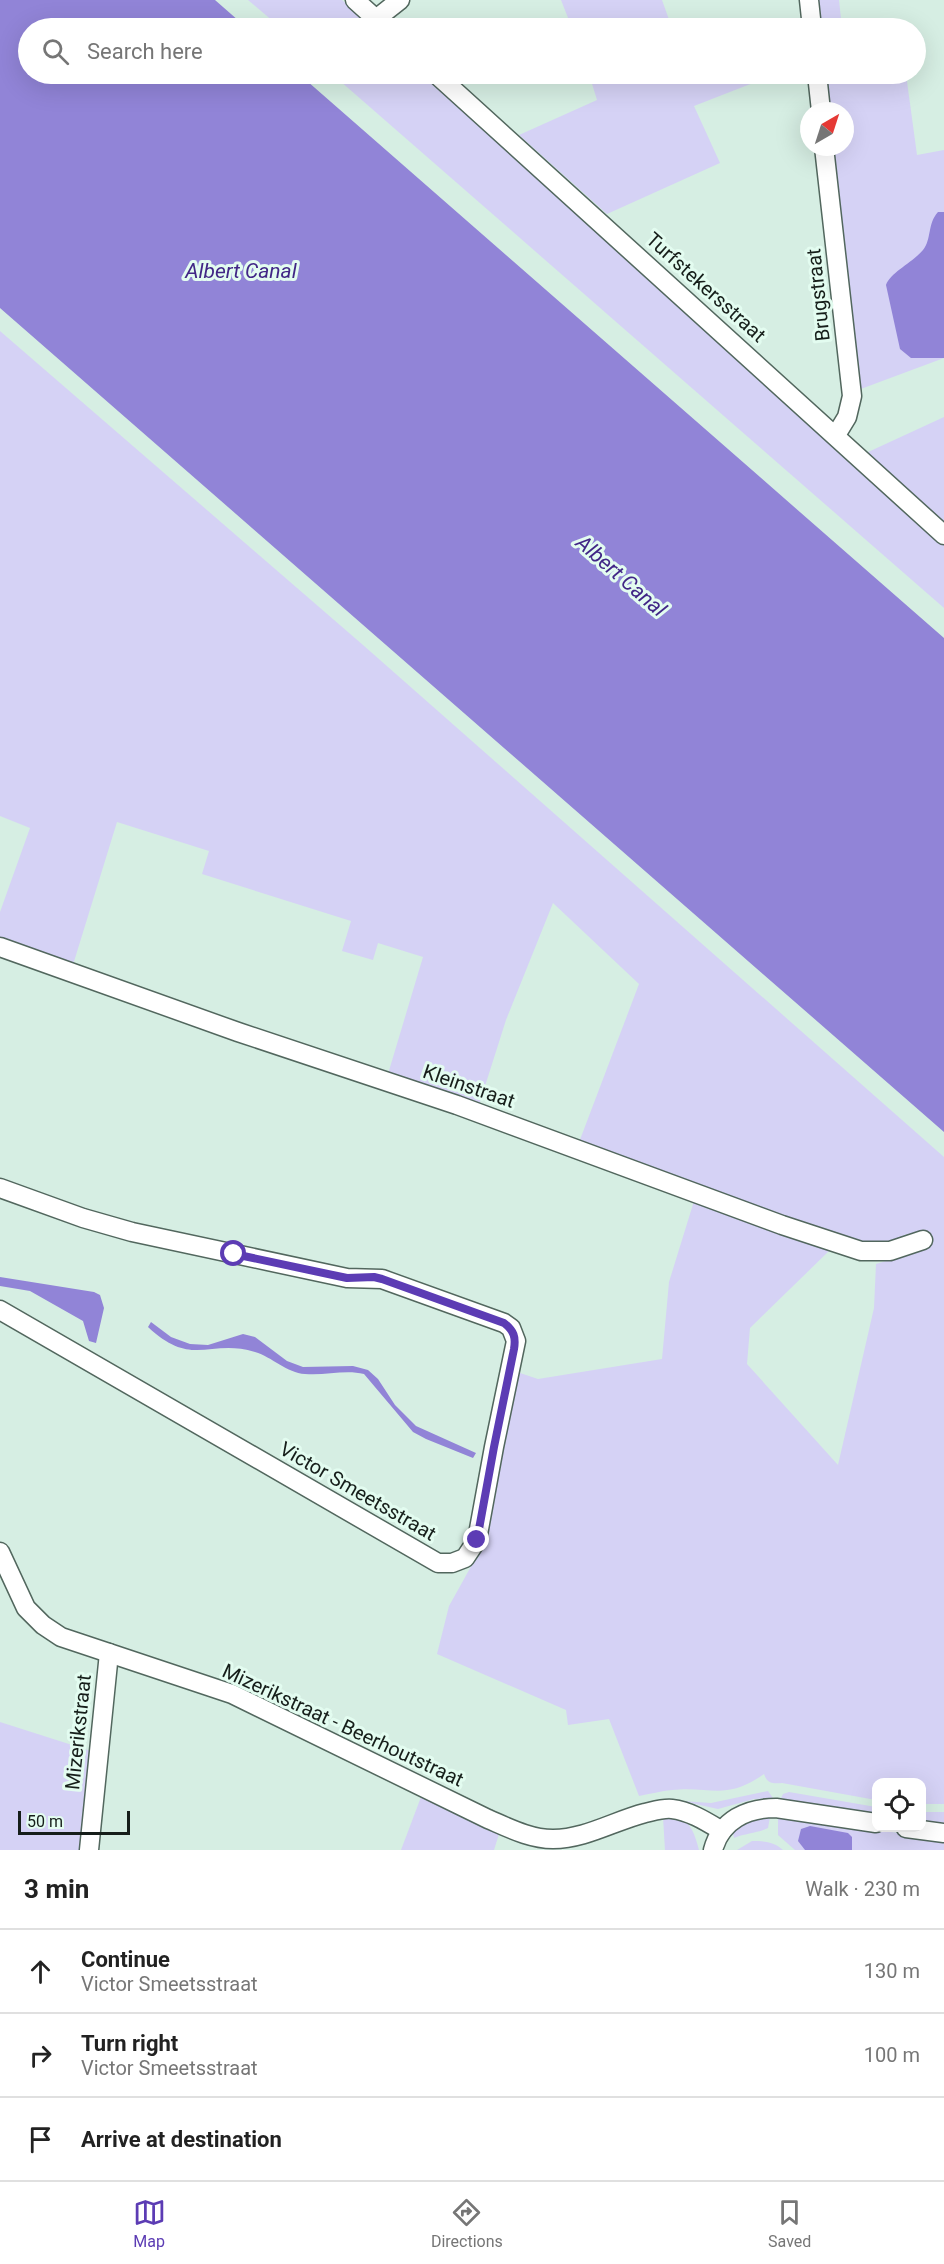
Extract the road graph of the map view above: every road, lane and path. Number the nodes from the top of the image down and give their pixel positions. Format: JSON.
{"nodes":[{"id":1,"x":354,"y":0,"type":"edge"},
{"id":2,"x":400,"y":0,"type":"edge"},
{"id":3,"x":809,"y":0,"type":"edge"},
{"id":4,"x":374,"y":18,"type":"edge"},
{"id":5,"x":386,"y":18,"type":"edge"},
{"id":6,"x":811,"y":18,"type":"edge"},
{"id":7,"x":447,"y":84,"type":"edge"},
{"id":8,"x":818,"y":84,"type":"edge"},
{"id":9,"x":819,"y":102,"type":"edge"},
{"id":10,"x":825,"y":156,"type":"edge"},
{"id":11,"x":836,"y":435,"type":"junction"},
{"id":12,"x":944,"y":535,"type":"edge"},
{"id":13,"x":0,"y":947,"type":"edge"},
{"id":14,"x":0,"y":1188,"type":"edge"},
{"id":15,"x":923,"y":1240,"type":"dead end"},
{"id":16,"x":0,"y":1310,"type":"edge"},
{"id":17,"x":0,"y":1552,"type":"edge"},
{"id":18,"x":109,"y":1653,"type":"junction"},
{"id":19,"x":872,"y":1822,"type":"edge"},
{"id":20,"x":926,"y":1830,"type":"edge"},
{"id":21,"x":722,"y":1831,"type":"junction"},
{"id":22,"x":944,"y":1833,"type":"edge"},
{"id":23,"x":570,"y":1844,"type":"edge"},
{"id":24,"x":89,"y":1850,"type":"edge"},
{"id":25,"x":714,"y":1850,"type":"edge"}],
"edges":[{"from":1,"to":4,"type":"street"},
{"from":2,"to":5,"type":"street"},
{"from":3,"to":6,"type":"street"},
{"from":7,"to":11,"type":"street","name":"Turfstekersstraat"},
{"from":8,"to":9,"type":"street"},
{"from":10,"to":11,"type":"street","name":"Brugstraat"},
{"from":11,"to":12,"type":"street","name":"Turfstekersstraat"},
{"from":13,"to":15,"type":"street","name":"Kleinstraat"},
{"from":14,"to":16,"type":"street","name":"Victor Smeetsstraat"},
{"from":17,"to":18,"type":"street","name":"Mizerikstraat - Beerhoutstraat"},
{"from":18,"to":23,"type":"street","name":"Mizerikstraat - Beerhoutstraat"},
{"from":18,"to":24,"type":"street","name":"Mizerikstraat"},
{"from":19,"to":21,"type":"street"},
{"from":20,"to":22,"type":"street"},
{"from":21,"to":23,"type":"street"},
{"from":21,"to":25,"type":"street"}]}
